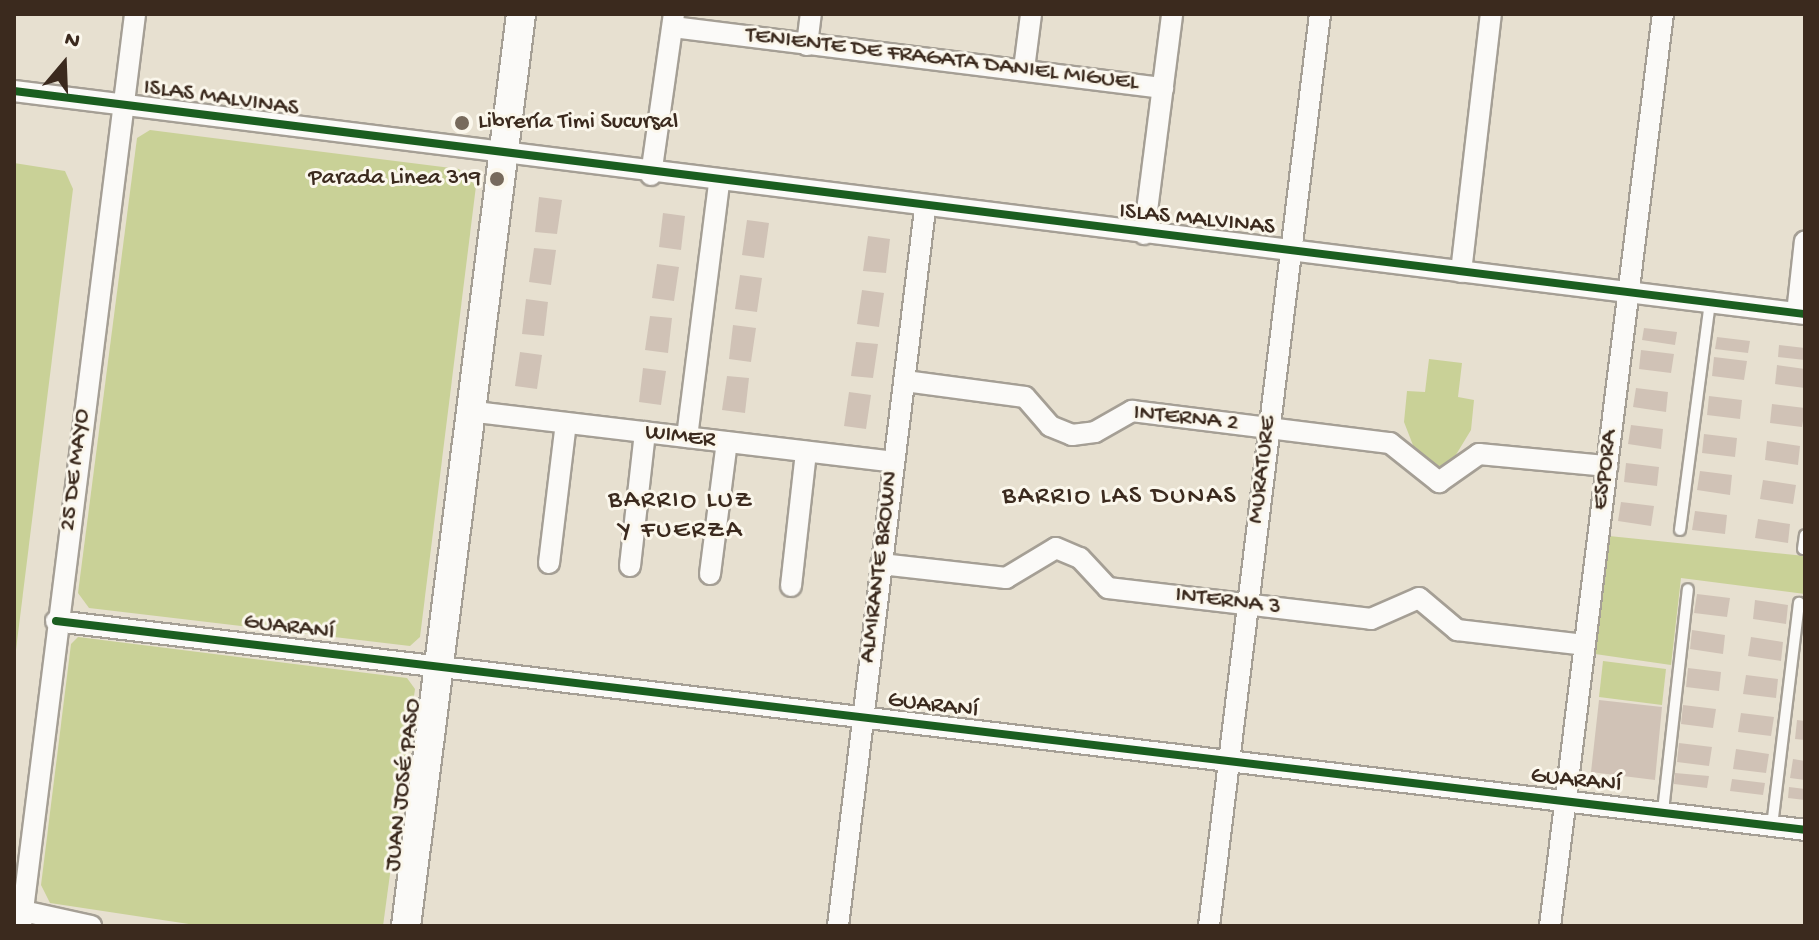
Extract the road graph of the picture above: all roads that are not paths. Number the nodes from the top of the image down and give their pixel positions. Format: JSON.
{"nodes":[{"id":1,"x":135,"y":14,"type":"edge"},
{"id":2,"x":521,"y":14,"type":"edge"},
{"id":3,"x":811,"y":14,"type":"edge"},
{"id":4,"x":1031,"y":14,"type":"edge"},
{"id":5,"x":1172,"y":14,"type":"edge"},
{"id":6,"x":1320,"y":14,"type":"edge"},
{"id":7,"x":1491,"y":14,"type":"edge"},
{"id":8,"x":1663,"y":14,"type":"edge"},
{"id":9,"x":674,"y":20,"type":"edge"},
{"id":10,"x":807,"y":45,"type":"junction"},
{"id":11,"x":1024,"y":69,"type":"junction"},
{"id":12,"x":1163,"y":88,"type":"junction"},
{"id":13,"x":14,"y":91,"type":"edge"},
{"id":14,"x":123,"y":106,"type":"junction"},
{"id":15,"x":502,"y":156,"type":"junction"},
{"id":16,"x":651,"y":175,"type":"junction"},
{"id":17,"x":719,"y":183,"type":"junction"},
{"id":18,"x":925,"y":209,"type":"junction"},
{"id":19,"x":1144,"y":234,"type":"junction"},
{"id":20,"x":1805,"y":241,"type":"edge"},
{"id":21,"x":1290,"y":251,"type":"junction"},
{"id":22,"x":1461,"y":272,"type":"junction"},
{"id":23,"x":1625,"y":293,"type":"junction"},
{"id":24,"x":1710,"y":302,"type":"junction"},
{"id":25,"x":1801,"y":313,"type":"edge"},
{"id":26,"x":905,"y":381,"type":"junction"},
{"id":27,"x":468,"y":411,"type":"junction"},
{"id":28,"x":566,"y":423,"type":"junction"},
{"id":29,"x":1268,"y":427,"type":"junction"},
{"id":30,"x":645,"y":432,"type":"junction"},
{"id":31,"x":687,"y":437,"type":"junction"},
{"id":32,"x":727,"y":442,"type":"junction"},
{"id":33,"x":806,"y":452,"type":"junction"},
{"id":34,"x":893,"y":462,"type":"junction"},
{"id":35,"x":1607,"y":466,"type":"junction"},
{"id":36,"x":1680,"y":530,"type":"dead end"},
{"id":37,"x":1805,"y":535,"type":"edge"},
{"id":38,"x":1803,"y":549,"type":"edge"},
{"id":39,"x":549,"y":563,"type":"dead end"},
{"id":40,"x":881,"y":564,"type":"junction"},
{"id":41,"x":630,"y":566,"type":"dead end"},
{"id":42,"x":710,"y":574,"type":"dead end"},
{"id":43,"x":791,"y":586,"type":"dead end"},
{"id":44,"x":1688,"y":589,"type":"dead end"},
{"id":45,"x":1799,"y":603,"type":"dead end"},
{"id":46,"x":1247,"y":605,"type":"junction"},
{"id":47,"x":56,"y":621,"type":"junction"},
{"id":48,"x":1584,"y":645,"type":"junction"},
{"id":49,"x":440,"y":666,"type":"junction"},
{"id":50,"x":861,"y":718,"type":"junction"},
{"id":51,"x":1224,"y":762,"type":"junction"},
{"id":52,"x":1564,"y":800,"type":"junction"},
{"id":53,"x":1663,"y":811,"type":"junction"},
{"id":54,"x":1772,"y":826,"type":"junction"},
{"id":55,"x":1805,"y":830,"type":"edge"},
{"id":56,"x":19,"y":917,"type":"edge"},
{"id":57,"x":91,"y":926,"type":"edge"},
{"id":58,"x":406,"y":926,"type":"edge"},
{"id":59,"x":838,"y":926,"type":"edge"},
{"id":60,"x":1209,"y":926,"type":"edge"},
{"id":61,"x":1550,"y":926,"type":"edge"}],
"edges":[{"from":1,"to":14,"type":"street","name":"25 DE MAYO"},
{"from":2,"to":15,"type":"main road","name":"JUAN JOSÉ PASO"},
{"from":3,"to":10,"type":"street"},
{"from":4,"to":11,"type":"street"},
{"from":5,"to":12,"type":"street"},
{"from":6,"to":21,"type":"street","name":"MURATURE"},
{"from":7,"to":22,"type":"street"},
{"from":8,"to":23,"type":"street","name":"ESPORA"},
{"from":9,"to":10,"type":"street","name":"TENIENTE DE FRAGATA DANIEL MIGUEL"},
{"from":9,"to":16,"type":"street"},
{"from":10,"to":11,"type":"street","name":"TENIENTE DE FRAGATA DANIEL MIGUEL"},
{"from":11,"to":12,"type":"street","name":"TENIENTE DE FRAGATA DANIEL MIGUEL"},
{"from":12,"to":19,"type":"street"},
{"from":13,"to":14,"type":"street","name":"ISLAS MALVINAS"},
{"from":14,"to":15,"type":"street","name":"ISLAS MALVINAS"},
{"from":14,"to":47,"type":"street","name":"25 DE MAYO"},
{"from":15,"to":16,"type":"street","name":"ISLAS MALVINAS"},
{"from":15,"to":27,"type":"main road","name":"JUAN JOSÉ PASO"},
{"from":16,"to":17,"type":"street","name":"ISLAS MALVINAS"},
{"from":17,"to":18,"type":"street","name":"ISLAS MALVINAS"},
{"from":17,"to":31,"type":"street"},
{"from":18,"to":19,"type":"street","name":"ISLAS MALVINAS"},
{"from":18,"to":26,"type":"street","name":"ALMIRANTE BROWN"},
{"from":19,"to":21,"type":"street","name":"ISLAS MALVINAS"},
{"from":20,"to":25,"type":"street"},
{"from":21,"to":22,"type":"street","name":"ISLAS MALVINAS"},
{"from":21,"to":29,"type":"street","name":"MURATURE"},
{"from":22,"to":23,"type":"street","name":"ISLAS MALVINAS"},
{"from":23,"to":24,"type":"street","name":"ISLAS MALVINAS"},
{"from":23,"to":35,"type":"street","name":"ESPORA"},
{"from":24,"to":25,"type":"street","name":"ISLAS MALVINAS"},
{"from":24,"to":36,"type":"lane"},
{"from":26,"to":29,"type":"street","name":"INTERNA 2"},
{"from":26,"to":34,"type":"street","name":"ALMIRANTE BROWN"},
{"from":27,"to":28,"type":"street","name":"WIMER"},
{"from":27,"to":49,"type":"main road","name":"JUAN JOSÉ PASO"},
{"from":28,"to":30,"type":"street","name":"WIMER"},
{"from":28,"to":39,"type":"street"},
{"from":29,"to":35,"type":"street","name":"INTERNA 2"},
{"from":29,"to":46,"type":"street","name":"MURATURE"},
{"from":30,"to":31,"type":"street","name":"WIMER"},
{"from":30,"to":41,"type":"street"},
{"from":31,"to":32,"type":"street","name":"WIMER"},
{"from":32,"to":33,"type":"street","name":"WIMER"},
{"from":32,"to":42,"type":"street"},
{"from":33,"to":34,"type":"street","name":"WIMER"},
{"from":33,"to":43,"type":"street"},
{"from":34,"to":40,"type":"street","name":"ALMIRANTE BROWN"},
{"from":35,"to":48,"type":"street","name":"ESPORA"},
{"from":37,"to":38,"type":"lane"},
{"from":40,"to":46,"type":"street","name":"INTERNA 3"},
{"from":40,"to":50,"type":"street","name":"ALMIRANTE BROWN"},
{"from":44,"to":53,"type":"lane"},
{"from":45,"to":54,"type":"lane"},
{"from":46,"to":48,"type":"street","name":"INTERNA 3"},
{"from":46,"to":51,"type":"street","name":"MURATURE"},
{"from":47,"to":49,"type":"street","name":"GUARANÍ"},
{"from":47,"to":56,"type":"street","name":"25 DE MAYO"},
{"from":48,"to":52,"type":"street","name":"ESPORA"},
{"from":49,"to":50,"type":"street","name":"GUARANÍ"},
{"from":49,"to":58,"type":"main road","name":"JUAN JOSÉ PASO"},
{"from":50,"to":51,"type":"street","name":"GUARANÍ"},
{"from":50,"to":59,"type":"street","name":"ALMIRANTE BROWN"},
{"from":51,"to":52,"type":"street","name":"GUARANÍ"},
{"from":51,"to":60,"type":"street","name":"MURATURE"},
{"from":52,"to":53,"type":"street","name":"GUARANÍ"},
{"from":52,"to":61,"type":"street","name":"ESPORA"},
{"from":53,"to":54,"type":"street","name":"GUARANÍ"},
{"from":54,"to":55,"type":"street","name":"GUARANÍ"},
{"from":56,"to":57,"type":"street"}]}
